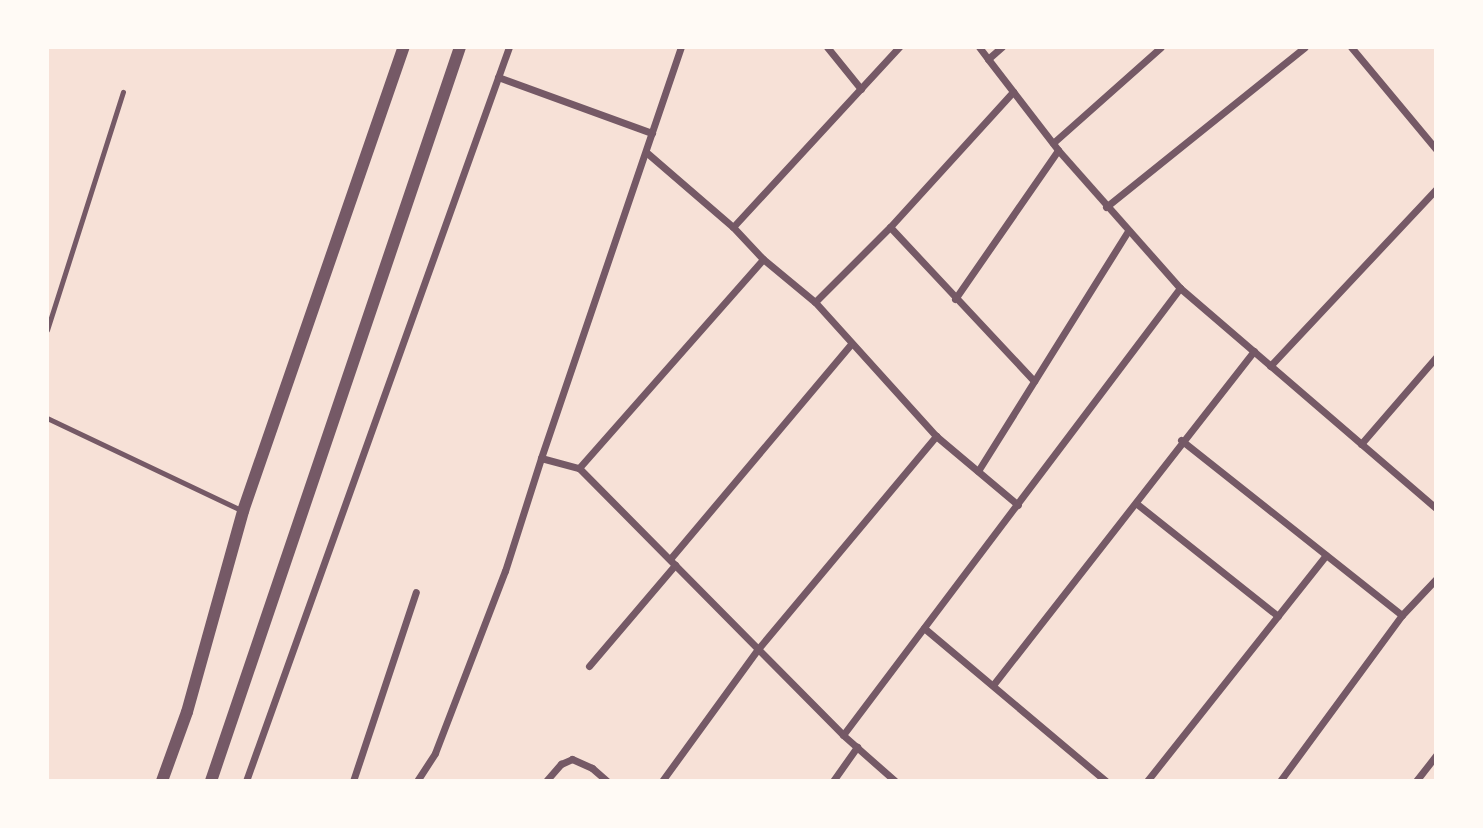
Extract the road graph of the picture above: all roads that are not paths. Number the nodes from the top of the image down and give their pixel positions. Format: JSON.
{"nodes":[{"id":1,"x":404,"y":47,"type":"edge"},
{"id":2,"x":460,"y":47,"type":"edge"},
{"id":3,"x":509,"y":47,"type":"edge"},
{"id":4,"x":681,"y":47,"type":"edge"},
{"id":5,"x":827,"y":47,"type":"edge"},
{"id":6,"x":899,"y":47,"type":"edge"},
{"id":7,"x":979,"y":47,"type":"edge"},
{"id":8,"x":1002,"y":47,"type":"edge"},
{"id":9,"x":1161,"y":47,"type":"edge"},
{"id":10,"x":1305,"y":47,"type":"edge"},
{"id":11,"x":1351,"y":47,"type":"edge"},
{"id":12,"x":988,"y":59,"type":"junction"},
{"id":13,"x":498,"y":77,"type":"junction"},
{"id":14,"x":861,"y":89,"type":"junction"},
{"id":15,"x":123,"y":92,"type":"dead end"},
{"id":16,"x":1013,"y":92,"type":"junction"},
{"id":17,"x":652,"y":134,"type":"junction"},
{"id":18,"x":1053,"y":143,"type":"junction"},
{"id":19,"x":1436,"y":149,"type":"edge"},
{"id":20,"x":1058,"y":150,"type":"junction"},
{"id":21,"x":646,"y":152,"type":"junction"},
{"id":22,"x":1436,"y":188,"type":"edge"},
{"id":23,"x":1106,"y":207,"type":"junction"},
{"id":24,"x":733,"y":227,"type":"junction"},
{"id":25,"x":890,"y":227,"type":"junction"},
{"id":26,"x":1128,"y":231,"type":"junction"},
{"id":27,"x":763,"y":259,"type":"junction"},
{"id":28,"x":1180,"y":288,"type":"junction"},
{"id":29,"x":955,"y":299,"type":"junction"},
{"id":30,"x":815,"y":302,"type":"junction"},
{"id":31,"x":47,"y":330,"type":"edge"},
{"id":32,"x":851,"y":344,"type":"junction"},
{"id":33,"x":1254,"y":351,"type":"junction"},
{"id":34,"x":1436,"y":357,"type":"edge"},
{"id":35,"x":1270,"y":366,"type":"junction"},
{"id":36,"x":1034,"y":382,"type":"junction"},
{"id":37,"x":47,"y":418,"type":"edge"},
{"id":38,"x":936,"y":436,"type":"junction"},
{"id":39,"x":1181,"y":440,"type":"junction"},
{"id":40,"x":1361,"y":444,"type":"junction"},
{"id":41,"x":541,"y":458,"type":"junction"},
{"id":42,"x":579,"y":468,"type":"junction"},
{"id":43,"x":978,"y":471,"type":"junction"},
{"id":44,"x":1137,"y":504,"type":"junction"},
{"id":45,"x":1018,"y":505,"type":"junction"},
{"id":46,"x":1436,"y":508,"type":"edge"},
{"id":47,"x":243,"y":512,"type":"junction"},
{"id":48,"x":1326,"y":555,"type":"junction"},
{"id":49,"x":672,"y":562,"type":"junction"},
{"id":50,"x":1436,"y":579,"type":"edge"},
{"id":51,"x":416,"y":592,"type":"dead end"},
{"id":52,"x":1402,"y":615,"type":"junction"},
{"id":53,"x":1278,"y":616,"type":"junction"},
{"id":54,"x":924,"y":628,"type":"junction"},
{"id":55,"x":758,"y":649,"type":"junction"},
{"id":56,"x":589,"y":666,"type":"dead end"},
{"id":57,"x":993,"y":685,"type":"junction"},
{"id":58,"x":843,"y":735,"type":"junction"},
{"id":59,"x":857,"y":747,"type":"junction"},
{"id":60,"x":1436,"y":755,"type":"edge"},
{"id":61,"x":162,"y":781,"type":"edge"},
{"id":62,"x":211,"y":781,"type":"edge"},
{"id":63,"x":246,"y":781,"type":"edge"},
{"id":64,"x":353,"y":781,"type":"edge"},
{"id":65,"x":417,"y":781,"type":"edge"},
{"id":66,"x":546,"y":781,"type":"edge"},
{"id":67,"x":607,"y":781,"type":"edge"},
{"id":68,"x":662,"y":781,"type":"edge"},
{"id":69,"x":833,"y":781,"type":"edge"},
{"id":70,"x":895,"y":781,"type":"edge"},
{"id":71,"x":1106,"y":781,"type":"edge"},
{"id":72,"x":1147,"y":781,"type":"edge"},
{"id":73,"x":1280,"y":781,"type":"edge"},
{"id":74,"x":1416,"y":781,"type":"edge"}],
"edges":[{"from":1,"to":47,"type":"street"},
{"from":2,"to":62,"type":"street"},
{"from":3,"to":13,"type":"street"},
{"from":4,"to":17,"type":"street"},
{"from":5,"to":14,"type":"street"},
{"from":6,"to":14,"type":"street"},
{"from":7,"to":12,"type":"street"},
{"from":8,"to":12,"type":"street"},
{"from":9,"to":18,"type":"street"},
{"from":10,"to":23,"type":"street"},
{"from":11,"to":19,"type":"street"},
{"from":12,"to":16,"type":"street"},
{"from":13,"to":17,"type":"street"},
{"from":13,"to":63,"type":"street"},
{"from":14,"to":24,"type":"street"},
{"from":15,"to":31,"type":"lane"},
{"from":16,"to":18,"type":"street"},
{"from":16,"to":25,"type":"street"},
{"from":17,"to":21,"type":"street"},
{"from":18,"to":20,"type":"street"},
{"from":20,"to":23,"type":"street"},
{"from":20,"to":29,"type":"street"},
{"from":21,"to":24,"type":"street"},
{"from":21,"to":41,"type":"street"},
{"from":22,"to":35,"type":"street"},
{"from":23,"to":26,"type":"street"},
{"from":24,"to":27,"type":"street"},
{"from":25,"to":29,"type":"street"},
{"from":25,"to":30,"type":"street"},
{"from":26,"to":28,"type":"street"},
{"from":26,"to":36,"type":"street"},
{"from":27,"to":30,"type":"street"},
{"from":27,"to":42,"type":"street"},
{"from":28,"to":33,"type":"street"},
{"from":28,"to":45,"type":"street"},
{"from":29,"to":36,"type":"street"},
{"from":30,"to":32,"type":"street"},
{"from":32,"to":38,"type":"street"},
{"from":32,"to":49,"type":"street"},
{"from":33,"to":35,"type":"street"},
{"from":33,"to":39,"type":"street"},
{"from":34,"to":40,"type":"street"},
{"from":35,"to":40,"type":"street"},
{"from":36,"to":43,"type":"street"},
{"from":37,"to":47,"type":"lane"},
{"from":38,"to":43,"type":"street"},
{"from":38,"to":55,"type":"street"},
{"from":39,"to":44,"type":"street"},
{"from":39,"to":48,"type":"street"},
{"from":40,"to":46,"type":"street"},
{"from":41,"to":42,"type":"street"},
{"from":41,"to":65,"type":"street"},
{"from":42,"to":49,"type":"street"},
{"from":43,"to":45,"type":"street"},
{"from":44,"to":53,"type":"street"},
{"from":44,"to":57,"type":"street"},
{"from":45,"to":54,"type":"street"},
{"from":47,"to":61,"type":"street"},
{"from":48,"to":52,"type":"street"},
{"from":48,"to":53,"type":"street"},
{"from":49,"to":55,"type":"street"},
{"from":49,"to":56,"type":"street"},
{"from":50,"to":52,"type":"street"},
{"from":51,"to":64,"type":"street"},
{"from":52,"to":73,"type":"street"},
{"from":53,"to":72,"type":"street"},
{"from":54,"to":57,"type":"street"},
{"from":54,"to":58,"type":"street"},
{"from":55,"to":58,"type":"street"},
{"from":55,"to":68,"type":"street"},
{"from":57,"to":71,"type":"street"},
{"from":58,"to":59,"type":"street"},
{"from":59,"to":69,"type":"street"},
{"from":59,"to":70,"type":"street"},
{"from":60,"to":74,"type":"street"},
{"from":66,"to":67,"type":"street"}]}
